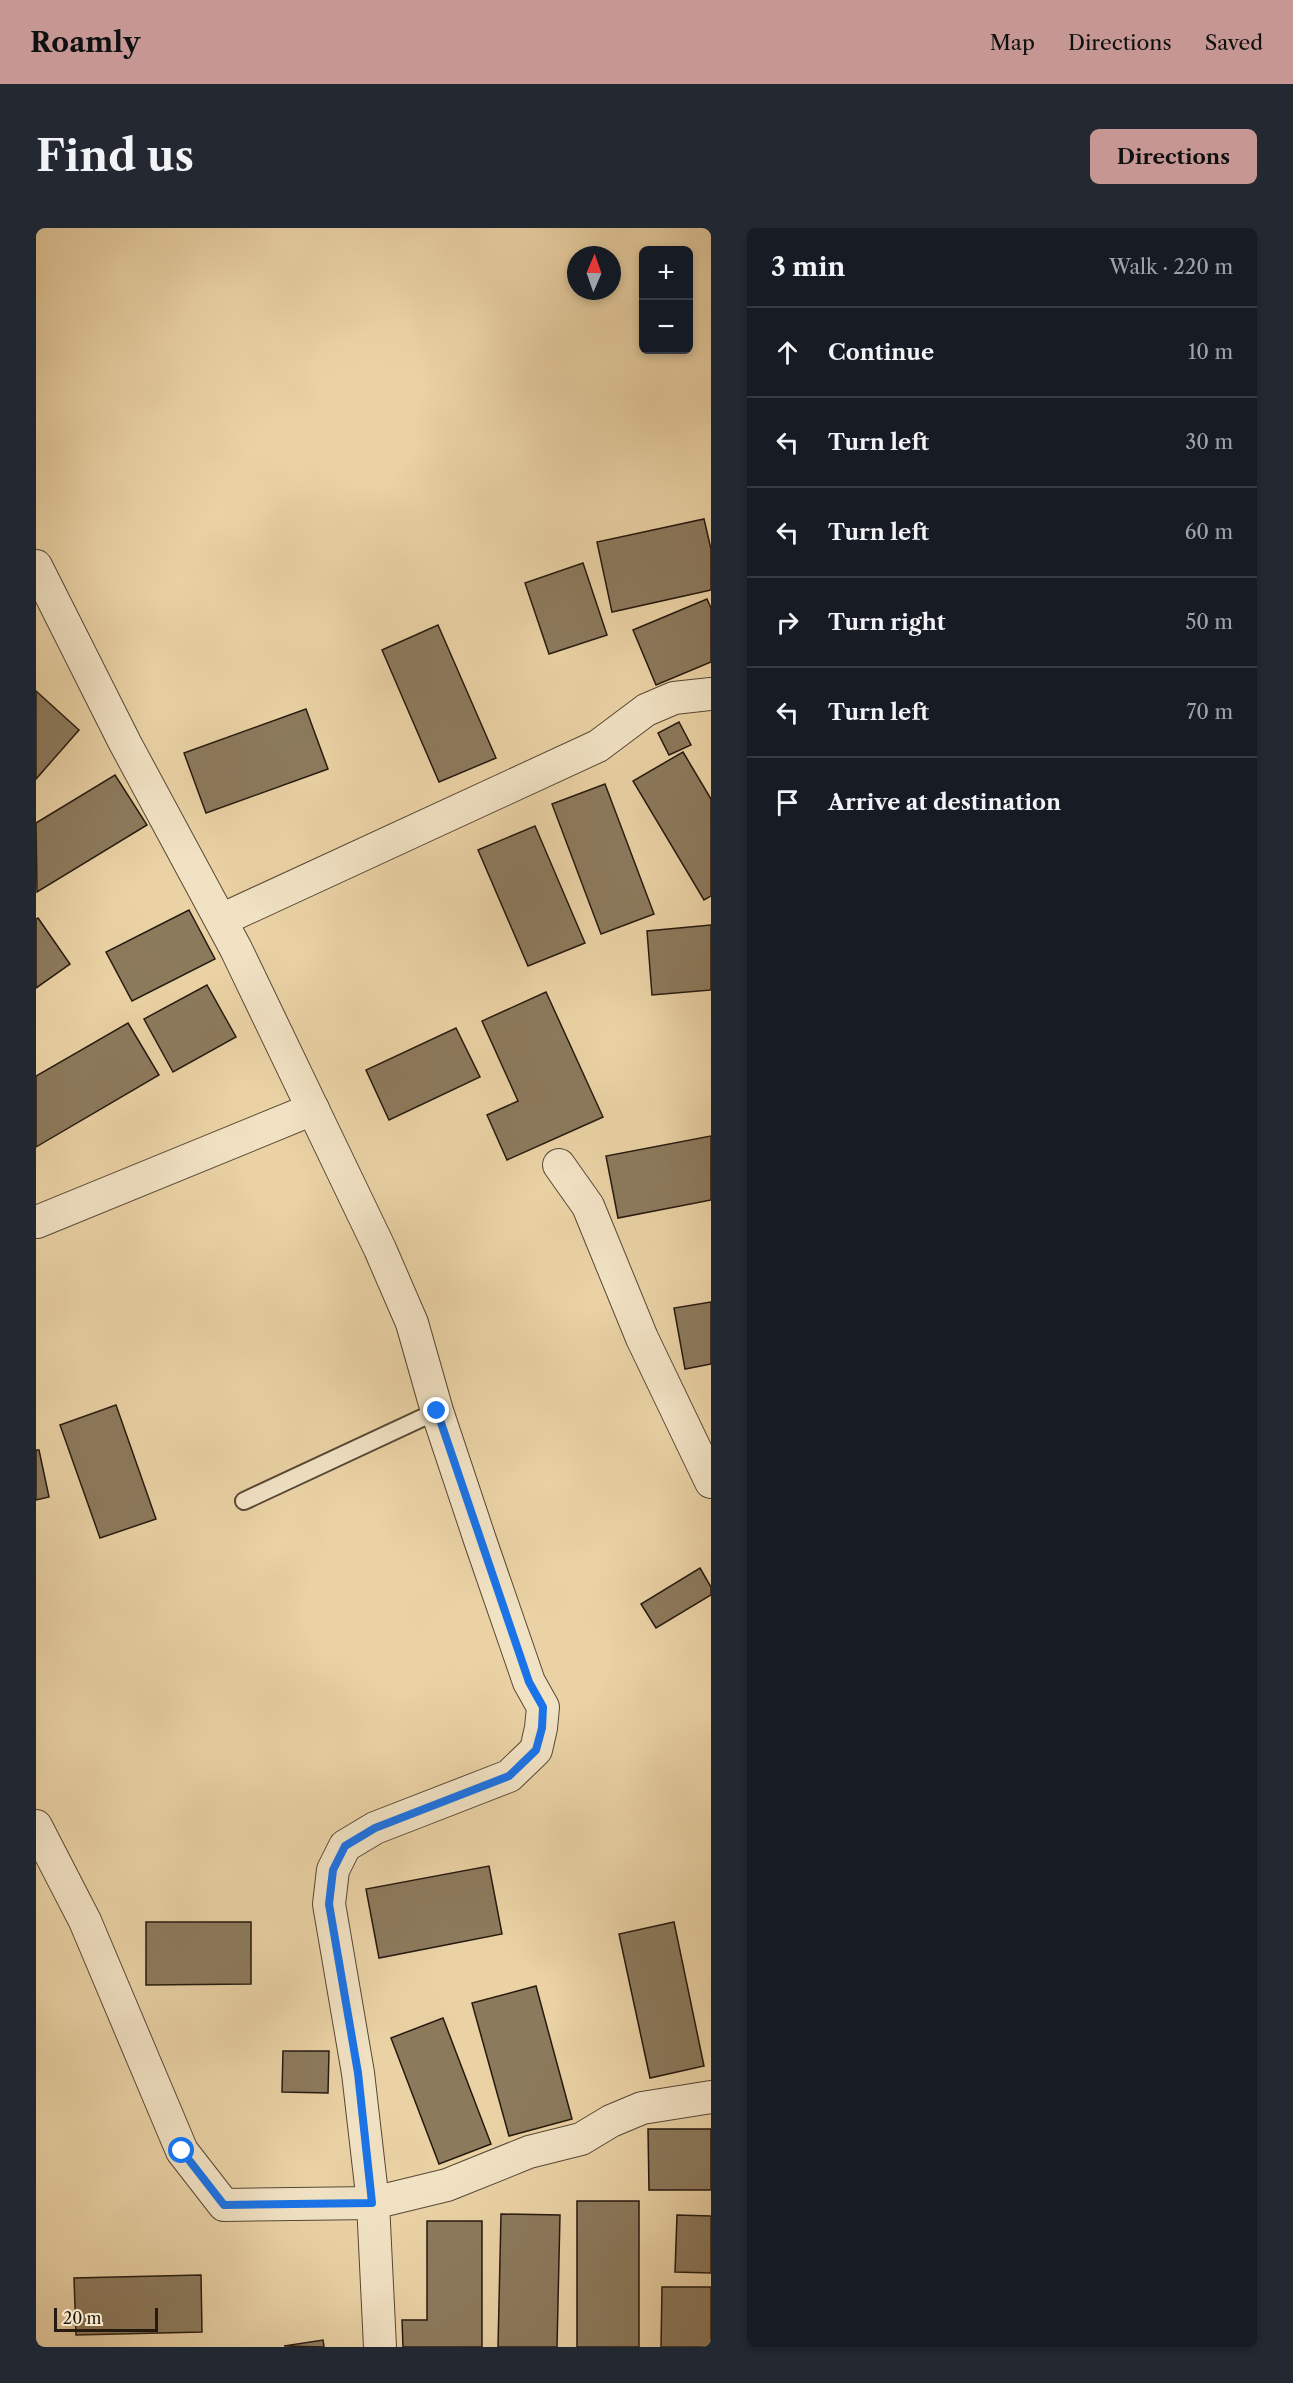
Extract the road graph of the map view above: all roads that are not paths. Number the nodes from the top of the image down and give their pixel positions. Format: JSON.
{"nodes":[{"id":1,"x":36,"y":566,"type":"edge"},
{"id":2,"x":711,"y":694,"type":"edge"},
{"id":3,"x":220,"y":920,"type":"junction"},
{"id":4,"x":313,"y":1109,"type":"junction"},
{"id":5,"x":559,"y":1165,"type":"dead end"},
{"id":6,"x":36,"y":1216,"type":"edge"},
{"id":7,"x":437,"y":1411,"type":"junction"},
{"id":8,"x":711,"y":1482,"type":"edge"},
{"id":9,"x":244,"y":1501,"type":"dead end"},
{"id":10,"x":36,"y":1826,"type":"edge"},
{"id":11,"x":711,"y":2097,"type":"edge"},
{"id":12,"x":372,"y":2203,"type":"junction"},
{"id":13,"x":380,"y":2347,"type":"edge"}],
"edges":[{"from":1,"to":3,"type":"street"},
{"from":2,"to":3,"type":"street"},
{"from":3,"to":4,"type":"street"},
{"from":4,"to":6,"type":"street"},
{"from":4,"to":7,"type":"street"},
{"from":5,"to":8,"type":"street"},
{"from":7,"to":9,"type":"lane"},
{"from":7,"to":12,"type":"street"},
{"from":10,"to":12,"type":"street"},
{"from":11,"to":12,"type":"street"},
{"from":12,"to":13,"type":"street"}]}
